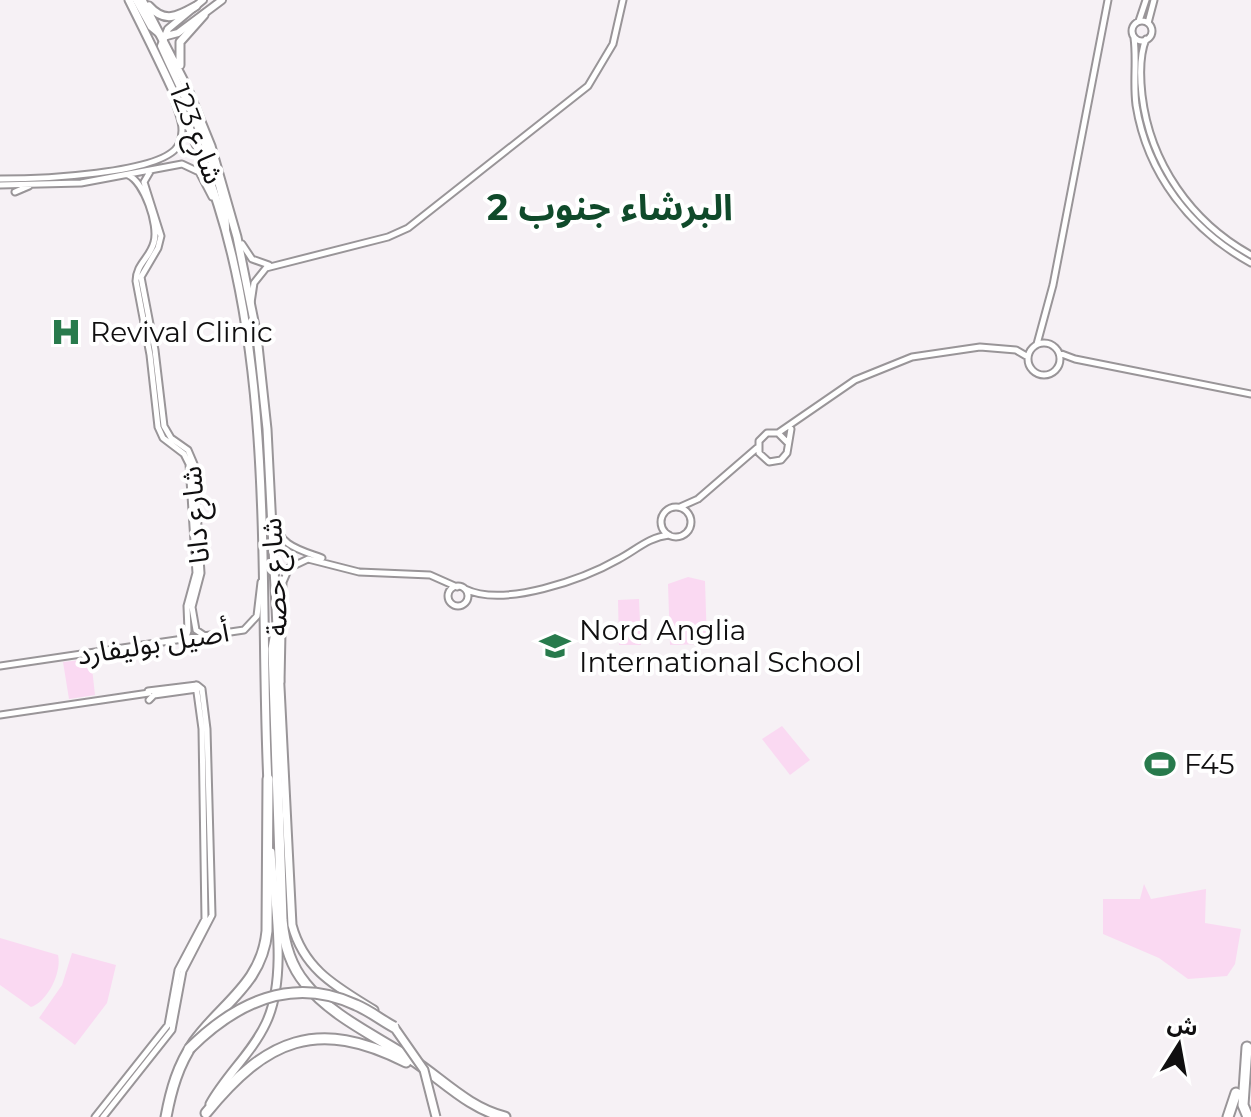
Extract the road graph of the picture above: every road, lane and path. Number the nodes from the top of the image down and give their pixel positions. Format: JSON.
{"nodes":[{"id":1,"x":129,"y":0,"type":"edge"},
{"id":2,"x":136,"y":0,"type":"edge"},
{"id":3,"x":144,"y":0,"type":"edge"},
{"id":4,"x":222,"y":0,"type":"edge"},
{"id":5,"x":623,"y":0,"type":"edge"},
{"id":6,"x":1108,"y":0,"type":"edge"},
{"id":7,"x":1146,"y":0,"type":"edge"},
{"id":8,"x":1154,"y":0,"type":"edge"},
{"id":9,"x":199,"y":3,"type":"edge"},
{"id":10,"x":204,"y":15,"type":"junction"},
{"id":11,"x":1139,"y":21,"type":"junction"},
{"id":12,"x":1148,"y":23,"type":"junction"},
{"id":13,"x":163,"y":37,"type":"junction"},
{"id":14,"x":1134,"y":38,"type":"junction"},
{"id":15,"x":1146,"y":39,"type":"junction"},
{"id":16,"x":187,"y":87,"type":"junction"},
{"id":17,"x":172,"y":91,"type":"junction"},
{"id":18,"x":151,"y":170,"type":"junction"},
{"id":19,"x":93,"y":172,"type":"junction"},
{"id":20,"x":128,"y":175,"type":"junction"},
{"id":21,"x":0,"y":179,"type":"edge"},
{"id":22,"x":0,"y":185,"type":"edge"},
{"id":23,"x":30,"y":185,"type":"junction"},
{"id":24,"x":62,"y":185,"type":"junction"},
{"id":25,"x":15,"y":192,"type":"dead end"},
{"id":26,"x":219,"y":206,"type":"junction"},
{"id":27,"x":150,"y":209,"type":"junction"},
{"id":28,"x":226,"y":233,"type":"junction"},
{"id":29,"x":237,"y":237,"type":"junction"},
{"id":30,"x":1251,"y":255,"type":"edge"},
{"id":31,"x":1251,"y":263,"type":"edge"},
{"id":32,"x":274,"y":265,"type":"junction"},
{"id":33,"x":251,"y":303,"type":"junction"},
{"id":34,"x":1047,"y":316,"type":"junction"},
{"id":35,"x":1050,"y":344,"type":"junction"},
{"id":36,"x":1035,"y":346,"type":"junction"},
{"id":37,"x":997,"y":347,"type":"junction"},
{"id":38,"x":1059,"y":353,"type":"junction"},
{"id":39,"x":1028,"y":357,"type":"junction"},
{"id":40,"x":1075,"y":359,"type":"junction"},
{"id":41,"x":1059,"y":365,"type":"junction"},
{"id":42,"x":1251,"y":394,"type":"edge"},
{"id":43,"x":794,"y":425,"type":"junction"},
{"id":44,"x":778,"y":433,"type":"junction"},
{"id":45,"x":787,"y":442,"type":"junction"},
{"id":46,"x":758,"y":447,"type":"junction"},
{"id":47,"x":268,"y":458,"type":"junction"},
{"id":48,"x":763,"y":458,"type":"junction"},
{"id":49,"x":744,"y":463,"type":"junction"},
{"id":50,"x":698,"y":499,"type":"junction"},
{"id":51,"x":680,"y":507,"type":"junction"},
{"id":52,"x":691,"y":517,"type":"junction"},
{"id":53,"x":661,"y":522,"type":"junction"},
{"id":54,"x":669,"y":535,"type":"junction"},
{"id":55,"x":652,"y":538,"type":"junction"},
{"id":56,"x":337,"y":566,"type":"junction"},
{"id":57,"x":264,"y":573,"type":"junction"},
{"id":58,"x":440,"y":578,"type":"junction"},
{"id":59,"x":457,"y":587,"type":"junction"},
{"id":60,"x":465,"y":589,"type":"junction"},
{"id":61,"x":449,"y":593,"type":"junction"},
{"id":62,"x":482,"y":594,"type":"junction"},
{"id":63,"x":467,"y":602,"type":"junction"},
{"id":64,"x":276,"y":632,"type":"junction"},
{"id":65,"x":205,"y":636,"type":"junction"},
{"id":66,"x":185,"y":640,"type":"junction"},
{"id":67,"x":36,"y":655,"type":"dead end"},
{"id":68,"x":43,"y":660,"type":"junction"},
{"id":69,"x":0,"y":666,"type":"edge"},
{"id":70,"x":281,"y":683,"type":"junction"},
{"id":71,"x":198,"y":688,"type":"junction"},
{"id":72,"x":87,"y":702,"type":"junction"},
{"id":73,"x":80,"y":707,"type":"dead end"},
{"id":74,"x":0,"y":715,"type":"edge"},
{"id":75,"x":268,"y":779,"type":"junction"},
{"id":76,"x":394,"y":1027,"type":"junction"},
{"id":77,"x":1247,"y":1047,"type":"dead end"},
{"id":78,"x":189,"y":1049,"type":"junction"},
{"id":79,"x":434,"y":1076,"type":"junction"},
{"id":80,"x":205,"y":1115,"type":"edge"},
{"id":81,"x":95,"y":1117,"type":"edge"},
{"id":82,"x":103,"y":1117,"type":"edge"},
{"id":83,"x":166,"y":1117,"type":"edge"},
{"id":84,"x":436,"y":1117,"type":"edge"},
{"id":85,"x":505,"y":1117,"type":"edge"},
{"id":86,"x":1228,"y":1117,"type":"edge"},
{"id":87,"x":1245,"y":1117,"type":"edge"}],
"edges":[{"from":1,"to":17,"type":"main road","name":"شارع حصة"},
{"from":2,"to":13,"type":"main road","name":"شارع 123"},
{"from":3,"to":9,"type":"main road"},
{"from":3,"to":13,"type":"main road","name":"شارع حصة"},
{"from":4,"to":10,"type":"main road"},
{"from":5,"to":32,"type":"street"},
{"from":6,"to":34,"type":"street"},
{"from":7,"to":11,"type":"street"},
{"from":8,"to":12,"type":"street"},
{"from":9,"to":13,"type":"main road"},
{"from":10,"to":13,"type":"main road"},
{"from":10,"to":16,"type":"main road"},
{"from":11,"to":12,"type":"street"},
{"from":11,"to":14,"type":"street"},
{"from":12,"to":15,"type":"street"},
{"from":13,"to":16,"type":"main road","name":"شارع حصة"},
{"from":13,"to":28,"type":"main road","name":"شارع 123"},
{"from":14,"to":15,"type":"street"},
{"from":14,"to":31,"type":"street"},
{"from":15,"to":30,"type":"street"},
{"from":16,"to":29,"type":"main road","name":"شارع حصة"},
{"from":17,"to":19,"type":"street"},
{"from":17,"to":26,"type":"main road","name":"شارع حصة"},
{"from":18,"to":20,"type":"street"},
{"from":18,"to":26,"type":"street"},
{"from":18,"to":27,"type":"street","name":"شارع دانا"},
{"from":19,"to":21,"type":"street"},
{"from":19,"to":24,"type":"street"},
{"from":20,"to":24,"type":"street"},
{"from":20,"to":27,"type":"street","name":"شارع دانا"},
{"from":22,"to":23,"type":"street"},
{"from":23,"to":24,"type":"street"},
{"from":23,"to":25,"type":"street"},
{"from":26,"to":28,"type":"main road","name":"شارع حصة"},
{"from":27,"to":65,"type":"street","name":"شارع دانا"},
{"from":27,"to":66,"type":"street","name":"شارع دانا"},
{"from":28,"to":57,"type":"main road","name":"شارع حصة"},
{"from":29,"to":32,"type":"street"},
{"from":29,"to":33,"type":"main road","name":"شارع حصة"},
{"from":32,"to":33,"type":"street"},
{"from":33,"to":47,"type":"main road","name":"شارع حصة"},
{"from":34,"to":35,"type":"street"},
{"from":34,"to":36,"type":"street"},
{"from":35,"to":36,"type":"street"},
{"from":35,"to":38,"type":"street"},
{"from":36,"to":37,"type":"street"},
{"from":36,"to":39,"type":"street"},
{"from":37,"to":39,"type":"street"},
{"from":37,"to":43,"type":"street"},
{"from":38,"to":40,"type":"street"},
{"from":38,"to":41,"type":"street"},
{"from":39,"to":41,"type":"street"},
{"from":40,"to":41,"type":"street"},
{"from":40,"to":42,"type":"street"},
{"from":43,"to":44,"type":"street"},
{"from":43,"to":45,"type":"street"},
{"from":44,"to":45,"type":"street"},
{"from":44,"to":46,"type":"street"},
{"from":45,"to":48,"type":"street"},
{"from":46,"to":48,"type":"street"},
{"from":46,"to":49,"type":"street"},
{"from":47,"to":56,"type":"street"},
{"from":47,"to":64,"type":"main road","name":"شارع حصة"},
{"from":48,"to":49,"type":"street"},
{"from":49,"to":50,"type":"street"},
{"from":50,"to":51,"type":"street"},
{"from":50,"to":52,"type":"street"},
{"from":51,"to":52,"type":"street"},
{"from":51,"to":53,"type":"street"},
{"from":52,"to":54,"type":"street"},
{"from":53,"to":54,"type":"street"},
{"from":53,"to":55,"type":"street"},
{"from":54,"to":55,"type":"street"},
{"from":55,"to":62,"type":"street"},
{"from":56,"to":58,"type":"street"},
{"from":56,"to":70,"type":"street"},
{"from":57,"to":65,"type":"street","name":"أصيل بوليفارد"},
{"from":57,"to":75,"type":"main road","name":"شارع حصة"},
{"from":58,"to":59,"type":"street"},
{"from":58,"to":61,"type":"street"},
{"from":59,"to":60,"type":"street"},
{"from":59,"to":61,"type":"street"},
{"from":60,"to":62,"type":"street"},
{"from":60,"to":63,"type":"street"},
{"from":61,"to":63,"type":"street"},
{"from":62,"to":63,"type":"street"},
{"from":64,"to":70,"type":"main road","name":"شارع حصة"},
{"from":64,"to":79,"type":"highway"},
{"from":65,"to":66,"type":"street","name":"أصيل بوليفارد"},
{"from":66,"to":68,"type":"street","name":"أصيل بوليفارد"},
{"from":67,"to":68,"type":"street"},
{"from":68,"to":69,"type":"street","name":"أصيل بوليفارد"},
{"from":70,"to":76,"type":"main road","name":"شارع حصة","bridge":true},
{"from":71,"to":72,"type":"street"},
{"from":71,"to":81,"type":"street"},
{"from":71,"to":82,"type":"street"},
{"from":72,"to":73,"type":"street"},
{"from":72,"to":74,"type":"street"},
{"from":75,"to":78,"type":"highway","bridge":true},
{"from":75,"to":80,"type":"main road","name":"شارع حصة"},
{"from":76,"to":78,"type":"highway","bridge":true},
{"from":76,"to":84,"type":"main road","name":"شارع حصة","bridge":true},
{"from":77,"to":87,"type":"highway"},
{"from":78,"to":83,"type":"highway"},
{"from":79,"to":80,"type":"highway"},
{"from":79,"to":85,"type":"highway"},
{"from":86,"to":87,"type":"highway"}]}
